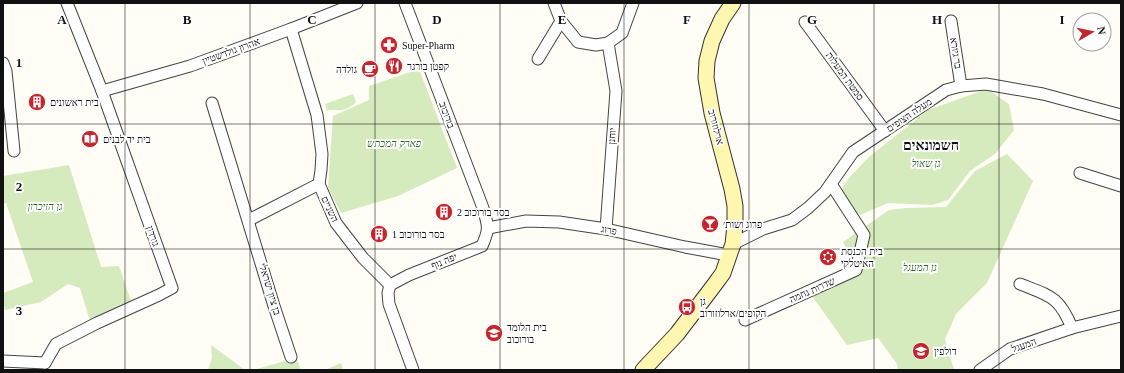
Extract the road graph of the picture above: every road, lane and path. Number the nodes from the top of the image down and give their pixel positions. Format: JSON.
{"nodes":[{"id":1,"x":67,"y":3,"type":"edge"},
{"id":2,"x":357,"y":3,"type":"edge"},
{"id":3,"x":405,"y":3,"type":"edge"},
{"id":4,"x":554,"y":3,"type":"edge"},
{"id":5,"x":633,"y":3,"type":"edge"},
{"id":6,"x":733,"y":3,"type":"edge"},
{"id":7,"x":561,"y":21,"type":"junction"},
{"id":8,"x":951,"y":21,"type":"dead end"},
{"id":9,"x":806,"y":22,"type":"dead end"},
{"id":10,"x":290,"y":29,"type":"junction"},
{"id":11,"x":608,"y":43,"type":"junction"},
{"id":12,"x":538,"y":59,"type":"dead end"},
{"id":13,"x":3,"y":63,"type":"edge"},
{"id":14,"x":961,"y":86,"type":"junction"},
{"id":15,"x":102,"y":90,"type":"junction"},
{"id":16,"x":212,"y":103,"type":"dead end"},
{"id":17,"x":1121,"y":115,"type":"edge"},
{"id":18,"x":885,"y":131,"type":"junction"},
{"id":19,"x":14,"y":151,"type":"dead end"},
{"id":20,"x":1080,"y":173,"type":"dead end"},
{"id":21,"x":319,"y":184,"type":"junction"},
{"id":22,"x":831,"y":184,"type":"junction"},
{"id":23,"x":1121,"y":186,"type":"edge"},
{"id":24,"x":249,"y":220,"type":"junction"},
{"id":25,"x":488,"y":228,"type":"junction"},
{"id":26,"x":606,"y":229,"type":"junction"},
{"id":27,"x":730,"y":250,"type":"junction"},
{"id":28,"x":1020,"y":284,"type":"dead end"},
{"id":29,"x":390,"y":285,"type":"junction"},
{"id":30,"x":1121,"y":316,"type":"edge"},
{"id":31,"x":745,"y":320,"type":"dead end"},
{"id":32,"x":1072,"y":328,"type":"junction"},
{"id":33,"x":291,"y":357,"type":"dead end"},
{"id":34,"x":3,"y":361,"type":"edge"},
{"id":35,"x":46,"y":367,"type":"edge"},
{"id":36,"x":413,"y":370,"type":"edge"},
{"id":37,"x":643,"y":370,"type":"edge"},
{"id":38,"x":980,"y":370,"type":"edge"}],
"edges":[{"from":1,"to":15,"type":"street","name":"גורדון"},
{"from":2,"to":10,"type":"street","name":"אהרון גולדשטיין"},
{"from":3,"to":25,"type":"street","name":"בורוכוב"},
{"from":4,"to":7,"type":"street"},
{"from":5,"to":11,"type":"street"},
{"from":6,"to":27,"type":"street","name":"ארלוזורוב"},
{"from":7,"to":11,"type":"street"},
{"from":7,"to":12,"type":"street"},
{"from":8,"to":14,"type":"street","name":"בר גיורא"},
{"from":9,"to":18,"type":"street","name":"סמטת המעלות"},
{"from":10,"to":15,"type":"street","name":"אהרון גולדשטיין"},
{"from":10,"to":21,"type":"street","name":"השניים"},
{"from":11,"to":26,"type":"street","name":"יוחנן"},
{"from":13,"to":19,"type":"street"},
{"from":14,"to":17,"type":"street","name":"מעלה הצופים"},
{"from":14,"to":18,"type":"street","name":"מעלה הצופים"},
{"from":15,"to":35,"type":"street","name":"גורדון"},
{"from":16,"to":24,"type":"street","name":"בן ציון ישראלי"},
{"from":18,"to":22,"type":"street","name":"מעלה הצופים"},
{"from":20,"to":23,"type":"street"},
{"from":21,"to":24,"type":"street"},
{"from":21,"to":29,"type":"street","name":"השניים"},
{"from":22,"to":27,"type":"street","name":"מעלה הצופים"},
{"from":22,"to":31,"type":"street","name":"שדרות נחמה"},
{"from":24,"to":33,"type":"street","name":"בן ציון ישראלי"},
{"from":25,"to":26,"type":"street","name":"פרוג"},
{"from":25,"to":29,"type":"street","name":"יפה נוף"},
{"from":26,"to":27,"type":"street","name":"פרוג"},
{"from":27,"to":37,"type":"street","name":"ארלוזורוב"},
{"from":28,"to":32,"type":"street"},
{"from":29,"to":36,"type":"street"},
{"from":30,"to":32,"type":"street","name":"המעגל"},
{"from":32,"to":38,"type":"street","name":"המעגל"},
{"from":34,"to":35,"type":"street","name":"גורדון"}]}
